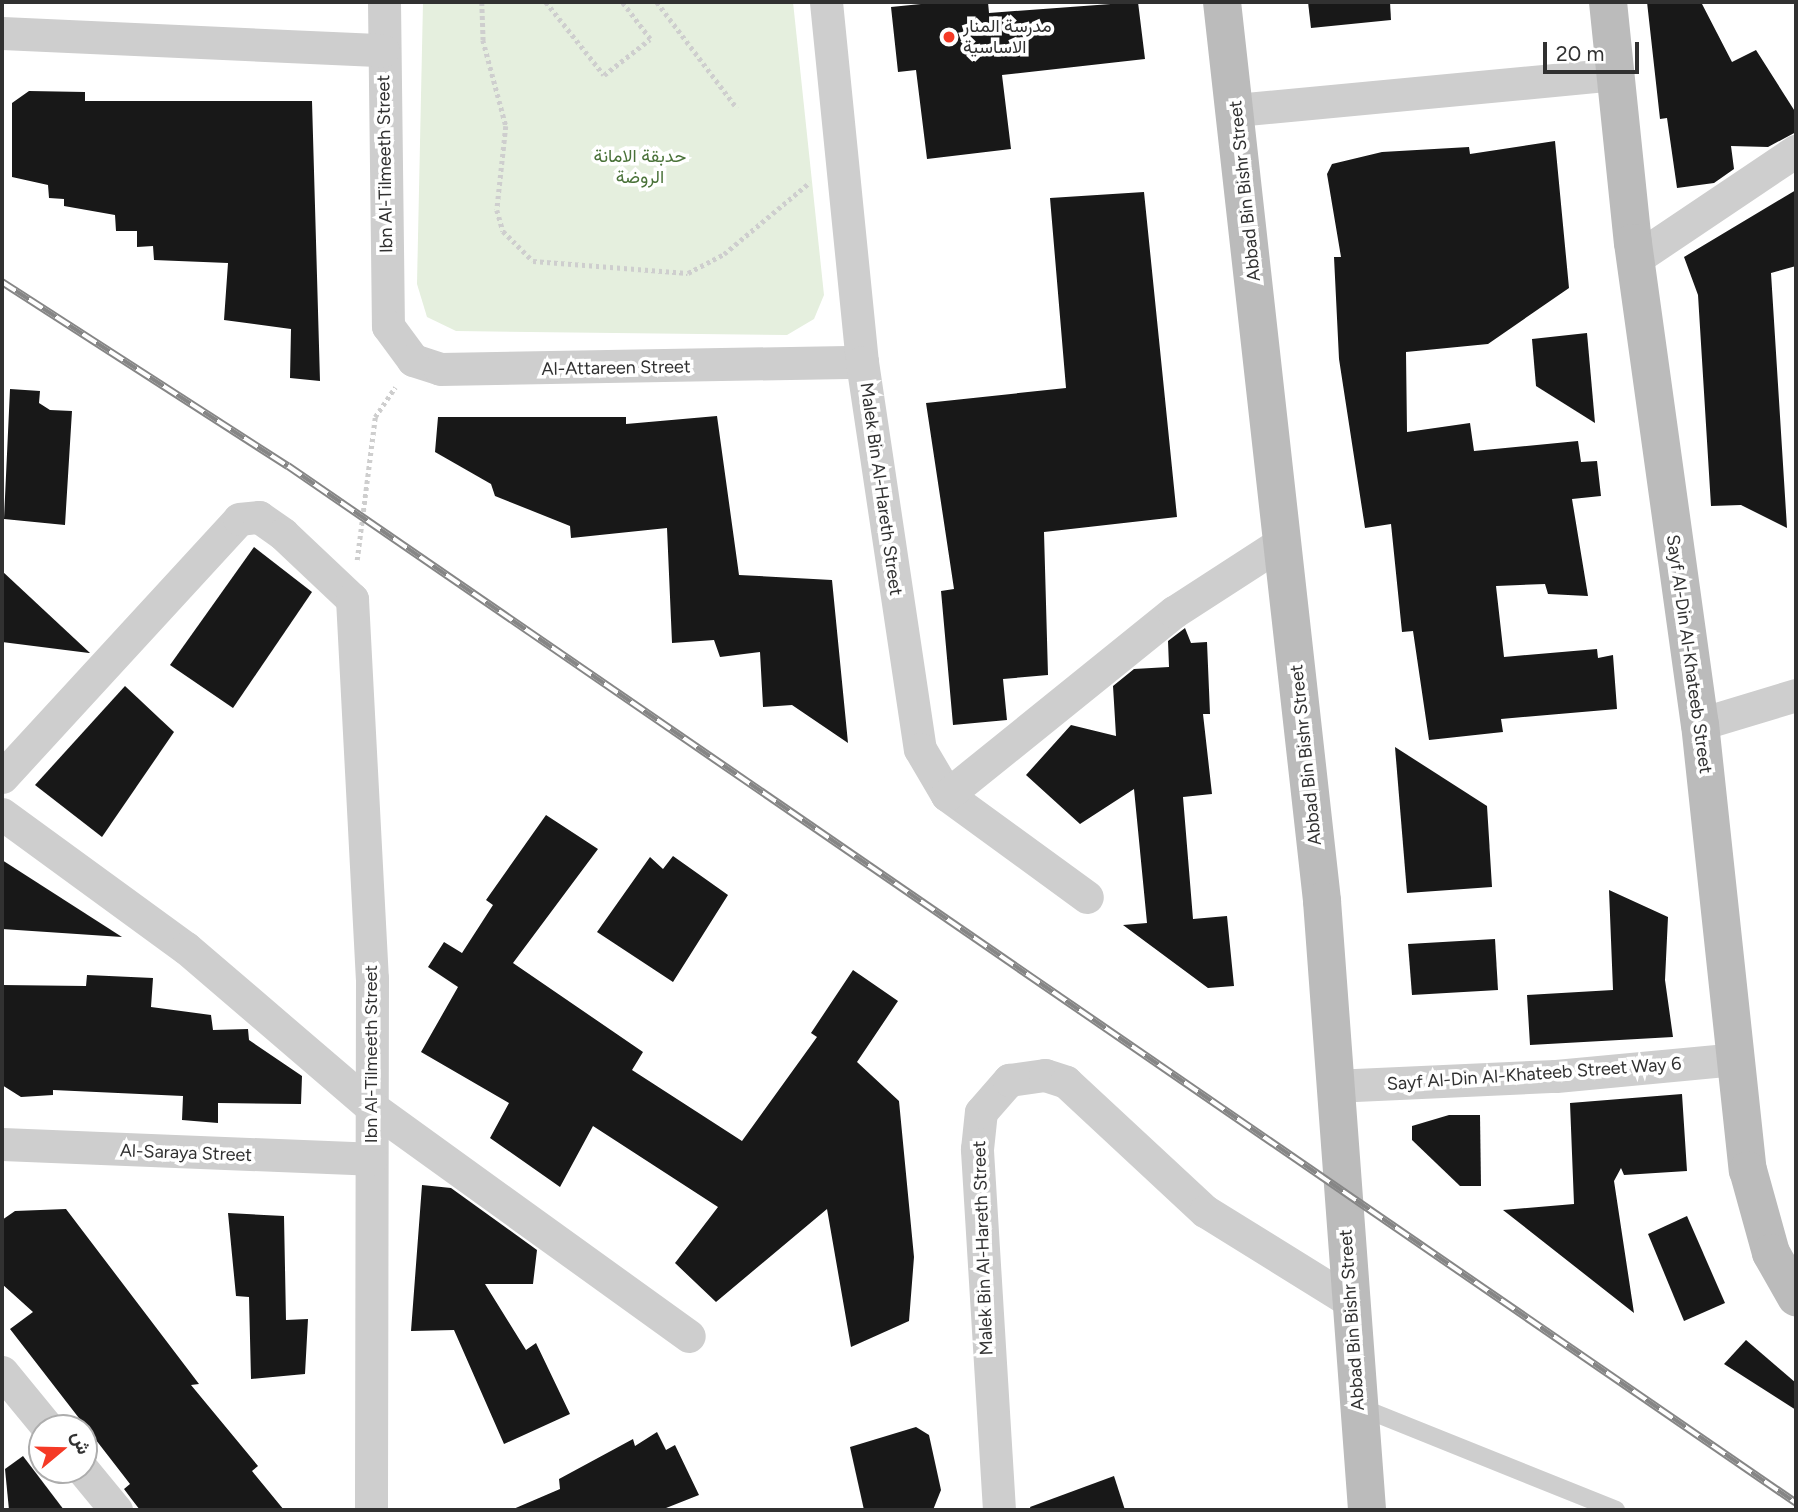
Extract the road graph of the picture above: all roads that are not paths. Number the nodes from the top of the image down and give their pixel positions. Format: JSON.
{"nodes":[{"id":1,"x":384,"y":2,"type":"edge"},
{"id":2,"x":826,"y":2,"type":"edge"},
{"id":3,"x":1222,"y":2,"type":"edge"},
{"id":4,"x":1608,"y":2,"type":"edge"},
{"id":5,"x":2,"y":33,"type":"edge"},
{"id":6,"x":383,"y":50,"type":"junction"},
{"id":7,"x":1615,"y":74,"type":"junction"},
{"id":8,"x":1236,"y":110,"type":"junction"},
{"id":9,"x":1796,"y":151,"type":"edge"},
{"id":10,"x":1635,"y":259,"type":"junction"},
{"id":11,"x":413,"y":360,"type":"joint"},
{"id":12,"x":862,"y":362,"type":"junction"},
{"id":13,"x":1282,"y":542,"type":"junction"},
{"id":14,"x":1796,"y":695,"type":"edge"},
{"id":15,"x":1700,"y":724,"type":"junction"},
{"id":16,"x":2,"y":777,"type":"edge"},
{"id":17,"x":947,"y":795,"type":"junction"},
{"id":18,"x":2,"y":814,"type":"edge"},
{"id":19,"x":1087,"y":897,"type":"dead end"},
{"id":20,"x":1735,"y":1059,"type":"junction"},
{"id":21,"x":1333,"y":1086,"type":"junction"},
{"id":22,"x":374,"y":1109,"type":"junction"},
{"id":23,"x":2,"y":1144,"type":"edge"},
{"id":24,"x":371,"y":1159,"type":"junction"},
{"id":25,"x":1796,"y":1297,"type":"edge"},
{"id":26,"x":1350,"y":1301,"type":"junction"},
{"id":27,"x":690,"y":1336,"type":"dead end"},
{"id":28,"x":2,"y":1372,"type":"edge"},
{"id":29,"x":1358,"y":1406,"type":"junction"},
{"id":30,"x":36,"y":1414,"type":"edge"},
{"id":31,"x":95,"y":1484,"type":"edge"},
{"id":32,"x":116,"y":1510,"type":"edge"},
{"id":33,"x":371,"y":1510,"type":"edge"},
{"id":34,"x":999,"y":1510,"type":"edge"},
{"id":35,"x":1367,"y":1510,"type":"edge"},
{"id":36,"x":1616,"y":1510,"type":"edge"}],
"edges":[{"from":1,"to":6,"type":"street","name":"Ibn Al-Tilmeeth Street"},
{"from":2,"to":12,"type":"street","name":"Malek Bin Al-Hareth Street"},
{"from":3,"to":8,"type":"street","name":"Abbad Bin Bishr Street"},
{"from":4,"to":7,"type":"street","name":"Sayf Al-Din Al-Khateeb Street"},
{"from":5,"to":6,"type":"street"},
{"from":6,"to":11,"type":"street","name":"Ibn Al-Tilmeeth Street"},
{"from":7,"to":8,"type":"street"},
{"from":7,"to":10,"type":"street","name":"Sayf Al-Din Al-Khateeb Street"},
{"from":8,"to":13,"type":"street","name":"Abbad Bin Bishr Street"},
{"from":9,"to":10,"type":"street"},
{"from":10,"to":15,"type":"street","name":"Sayf Al-Din Al-Khateeb Street"},
{"from":11,"to":12,"type":"street","name":"Al-Attareen Street"},
{"from":12,"to":17,"type":"street","name":"Malek Bin Al-Hareth Street"},
{"from":13,"to":17,"type":"street"},
{"from":13,"to":21,"type":"street","name":"Abbad Bin Bishr Street"},
{"from":14,"to":15,"type":"street"},
{"from":15,"to":20,"type":"street","name":"Sayf Al-Din Al-Khateeb Street"},
{"from":16,"to":22,"type":"street","name":"Ibn Al-Tilmeeth Street"},
{"from":17,"to":19,"type":"street","name":"Malek Bin Al-Hareth Street"},
{"from":18,"to":22,"type":"street"},
{"from":20,"to":21,"type":"street","name":"Sayf Al-Din Al-Khateeb Street Way 6"},
{"from":20,"to":25,"type":"street","name":"Sayf Al-Din Al-Khateeb Street"},
{"from":21,"to":26,"type":"street","name":"Abbad Bin Bishr Street"},
{"from":22,"to":24,"type":"street","name":"Ibn Al-Tilmeeth Street"},
{"from":22,"to":27,"type":"street"},
{"from":23,"to":24,"type":"street","name":"Al-Saraya Street"},
{"from":24,"to":33,"type":"street","name":"Ibn Al-Tilmeeth Street"},
{"from":26,"to":29,"type":"street","name":"Abbad Bin Bishr Street"},
{"from":26,"to":34,"type":"street","name":"Malek Bin Al-Hareth Street"},
{"from":28,"to":30,"type":"street"},
{"from":29,"to":35,"type":"street","name":"Abbad Bin Bishr Street"},
{"from":29,"to":36,"type":"lane"},
{"from":31,"to":32,"type":"street"}]}
